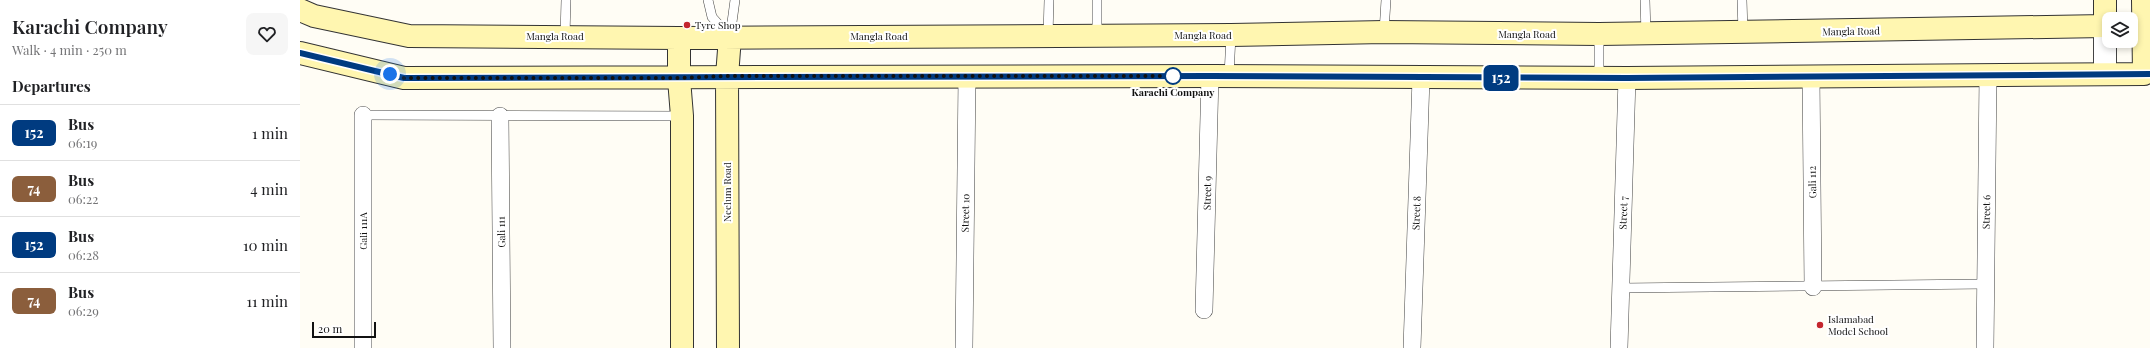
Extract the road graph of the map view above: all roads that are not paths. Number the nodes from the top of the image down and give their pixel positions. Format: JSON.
{"nodes":[{"id":1,"x":566,"y":0,"type":"edge"},
{"id":2,"x":708,"y":0,"type":"edge"},
{"id":3,"x":735,"y":0,"type":"edge"},
{"id":4,"x":1049,"y":0,"type":"edge"},
{"id":5,"x":1097,"y":0,"type":"edge"},
{"id":6,"x":1386,"y":0,"type":"edge"},
{"id":7,"x":1645,"y":0,"type":"edge"},
{"id":8,"x":1742,"y":0,"type":"edge"},
{"id":9,"x":2105,"y":0,"type":"edge"},
{"id":10,"x":2143,"y":0,"type":"edge"},
{"id":11,"x":300,"y":10,"type":"edge"},
{"id":12,"x":2106,"y":12,"type":"edge"},
{"id":13,"x":2102,"y":26,"type":"edge"},
{"id":14,"x":2142,"y":26,"type":"edge"},
{"id":15,"x":1384,"y":32,"type":"junction"},
{"id":16,"x":1743,"y":32,"type":"junction"},
{"id":17,"x":1599,"y":34,"type":"junction"},
{"id":18,"x":1646,"y":34,"type":"junction"},
{"id":19,"x":1230,"y":35,"type":"junction"},
{"id":20,"x":566,"y":36,"type":"junction"},
{"id":21,"x":1048,"y":36,"type":"junction"},
{"id":22,"x":1097,"y":36,"type":"junction"},
{"id":23,"x":730,"y":37,"type":"junction"},
{"id":24,"x":679,"y":38,"type":"junction"},
{"id":25,"x":2106,"y":48,"type":"edge"},
{"id":26,"x":300,"y":53,"type":"edge"},
{"id":27,"x":2105,"y":73,"type":"junction"},
{"id":28,"x":2147,"y":74,"type":"edge"},
{"id":29,"x":1988,"y":75,"type":"junction"},
{"id":30,"x":727,"y":76,"type":"junction"},
{"id":31,"x":1219,"y":76,"type":"junction"},
{"id":32,"x":1811,"y":76,"type":"junction"},
{"id":33,"x":967,"y":77,"type":"junction"},
{"id":34,"x":1599,"y":77,"type":"junction"},
{"id":35,"x":679,"y":78,"type":"junction"},
{"id":36,"x":1421,"y":78,"type":"junction"},
{"id":37,"x":1627,"y":78,"type":"junction"},
{"id":38,"x":363,"y":115,"type":"joint"},
{"id":39,"x":500,"y":116,"type":"junction"},
{"id":40,"x":682,"y":116,"type":"junction"},
{"id":41,"x":1985,"y":284,"type":"junction"},
{"id":42,"x":1813,"y":287,"type":"junction"},
{"id":43,"x":1621,"y":288,"type":"junction"},
{"id":44,"x":1204,"y":310,"type":"dead end"},
{"id":45,"x":363,"y":348,"type":"edge"},
{"id":46,"x":502,"y":348,"type":"edge"},
{"id":47,"x":682,"y":348,"type":"edge"},
{"id":48,"x":728,"y":348,"type":"edge"},
{"id":49,"x":964,"y":348,"type":"edge"},
{"id":50,"x":1412,"y":348,"type":"edge"},
{"id":51,"x":1619,"y":348,"type":"edge"},
{"id":52,"x":1984,"y":348,"type":"edge"}],
"edges":[{"from":1,"to":20,"type":"lane"},
{"from":2,"to":23,"type":"lane"},
{"from":3,"to":23,"type":"lane"},
{"from":4,"to":21,"type":"lane"},
{"from":5,"to":22,"type":"lane"},
{"from":6,"to":15,"type":"lane"},
{"from":7,"to":18,"type":"lane"},
{"from":8,"to":16,"type":"lane"},
{"from":9,"to":12,"type":"main road"},
{"from":10,"to":14,"type":"main road"},
{"from":11,"to":20,"type":"main road","name":"Mangla Road"},
{"from":13,"to":16,"type":"main road","name":"Mangla Road"},
{"from":14,"to":28,"type":"main road"},
{"from":15,"to":17,"type":"main road","name":"Mangla Road"},
{"from":15,"to":19,"type":"main road","name":"Mangla Road"},
{"from":16,"to":18,"type":"main road","name":"Mangla Road"},
{"from":17,"to":18,"type":"main road","name":"Mangla Road"},
{"from":17,"to":34,"type":"lane"},
{"from":19,"to":22,"type":"main road","name":"Mangla Road"},
{"from":19,"to":31,"type":"lane"},
{"from":20,"to":24,"type":"main road","name":"Mangla Road"},
{"from":21,"to":22,"type":"main road","name":"Mangla Road"},
{"from":21,"to":23,"type":"main road","name":"Mangla Road"},
{"from":23,"to":24,"type":"main road","name":"Mangla Road"},
{"from":23,"to":30,"type":"main road","name":"Neelum Road"},
{"from":24,"to":35,"type":"main road"},
{"from":25,"to":27,"type":"street"},
{"from":26,"to":35,"type":"main road"},
{"from":27,"to":28,"type":"main road"},
{"from":27,"to":29,"type":"main road"},
{"from":29,"to":32,"type":"main road"},
{"from":29,"to":41,"type":"street","name":"Street 6"},
{"from":30,"to":33,"type":"main road"},
{"from":30,"to":35,"type":"main road"},
{"from":30,"to":48,"type":"main road","name":"Neelum Road"},
{"from":31,"to":33,"type":"main road"},
{"from":31,"to":36,"type":"main road"},
{"from":31,"to":44,"type":"street","name":"Street 9"},
{"from":32,"to":37,"type":"main road"},
{"from":32,"to":42,"type":"street","name":"Gali 112"},
{"from":33,"to":49,"type":"street","name":"Street 10"},
{"from":34,"to":36,"type":"main road"},
{"from":34,"to":37,"type":"main road"},
{"from":35,"to":40,"type":"main road"},
{"from":36,"to":50,"type":"street","name":"Street 8"},
{"from":37,"to":43,"type":"street","name":"Street 7"},
{"from":38,"to":39,"type":"lane"},
{"from":38,"to":45,"type":"street","name":"Gali 111A"},
{"from":39,"to":40,"type":"lane"},
{"from":39,"to":46,"type":"street","name":"Gali 111"},
{"from":40,"to":47,"type":"main road"},
{"from":41,"to":42,"type":"lane"},
{"from":41,"to":52,"type":"street","name":"Street 6"},
{"from":42,"to":43,"type":"lane"},
{"from":43,"to":51,"type":"street","name":"Street 7"}]}
